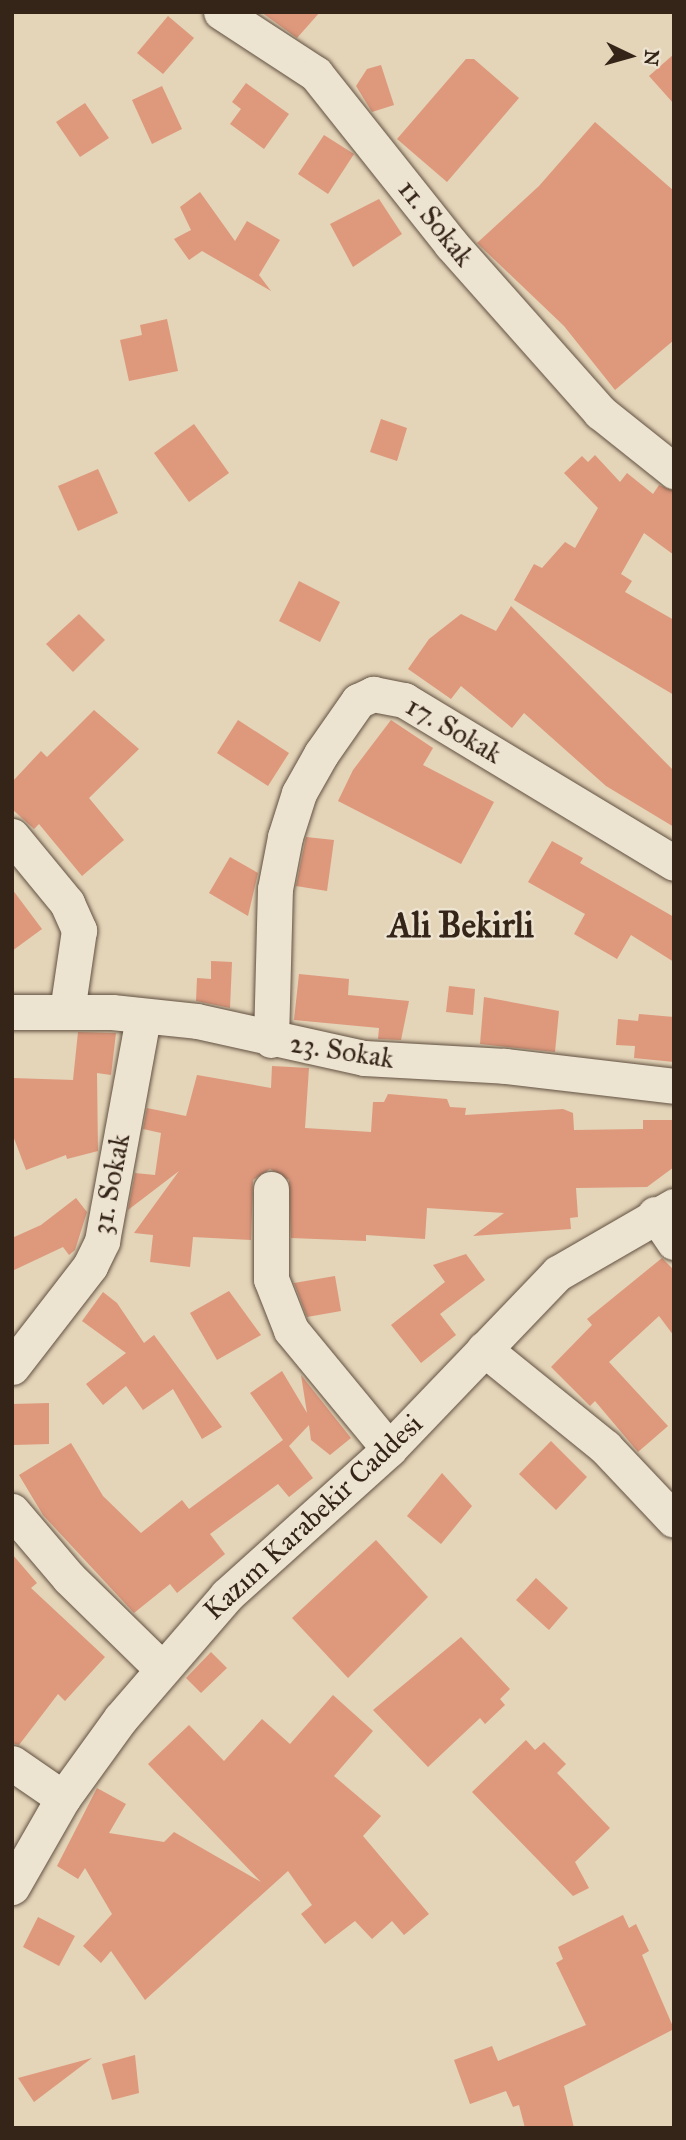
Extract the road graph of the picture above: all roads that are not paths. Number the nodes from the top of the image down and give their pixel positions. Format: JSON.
{"nodes":[{"id":1,"x":221,"y":12,"type":"edge"},
{"id":2,"x":674,"y":471,"type":"edge"},
{"id":3,"x":12,"y":836,"type":"edge"},
{"id":4,"x":674,"y":863,"type":"edge"},
{"id":5,"x":12,"y":1012,"type":"edge"},
{"id":6,"x":67,"y":1012,"type":"junction"},
{"id":7,"x":143,"y":1017,"type":"junction"},
{"id":8,"x":271,"y":1040,"type":"junction"},
{"id":9,"x":674,"y":1086,"type":"edge"},
{"id":10,"x":271,"y":1189,"type":"dead end"},
{"id":11,"x":668,"y":1221,"type":"edge"},
{"id":12,"x":484,"y":1349,"type":"junction"},
{"id":13,"x":12,"y":1367,"type":"edge"},
{"id":14,"x":389,"y":1449,"type":"junction"},
{"id":15,"x":12,"y":1511,"type":"edge"},
{"id":16,"x":674,"y":1520,"type":"edge"},
{"id":17,"x":160,"y":1667,"type":"junction"},
{"id":18,"x":12,"y":1763,"type":"edge"},
{"id":19,"x":63,"y":1798,"type":"junction"},
{"id":20,"x":12,"y":1887,"type":"edge"}],
"edges":[{"from":1,"to":2,"type":"street","name":"11. Sokak"},
{"from":3,"to":6,"type":"street"},
{"from":4,"to":8,"type":"street","name":"17. Sokak"},
{"from":5,"to":6,"type":"street","name":"23. Sokak"},
{"from":6,"to":7,"type":"street","name":"23. Sokak"},
{"from":7,"to":8,"type":"street","name":"23. Sokak"},
{"from":7,"to":13,"type":"street","name":"31. Sokak"},
{"from":8,"to":9,"type":"street","name":"23. Sokak"},
{"from":10,"to":14,"type":"street"},
{"from":11,"to":12,"type":"street","name":"Kazım Karabekir Caddesi"},
{"from":12,"to":14,"type":"street","name":"Kazım Karabekir Caddesi"},
{"from":12,"to":16,"type":"street"},
{"from":14,"to":17,"type":"street","name":"Kazım Karabekir Caddesi"},
{"from":15,"to":17,"type":"street"},
{"from":17,"to":19,"type":"street","name":"Kazım Karabekir Caddesi"},
{"from":18,"to":19,"type":"street"},
{"from":19,"to":20,"type":"street","name":"Kazım Karabekir Caddesi"}]}
